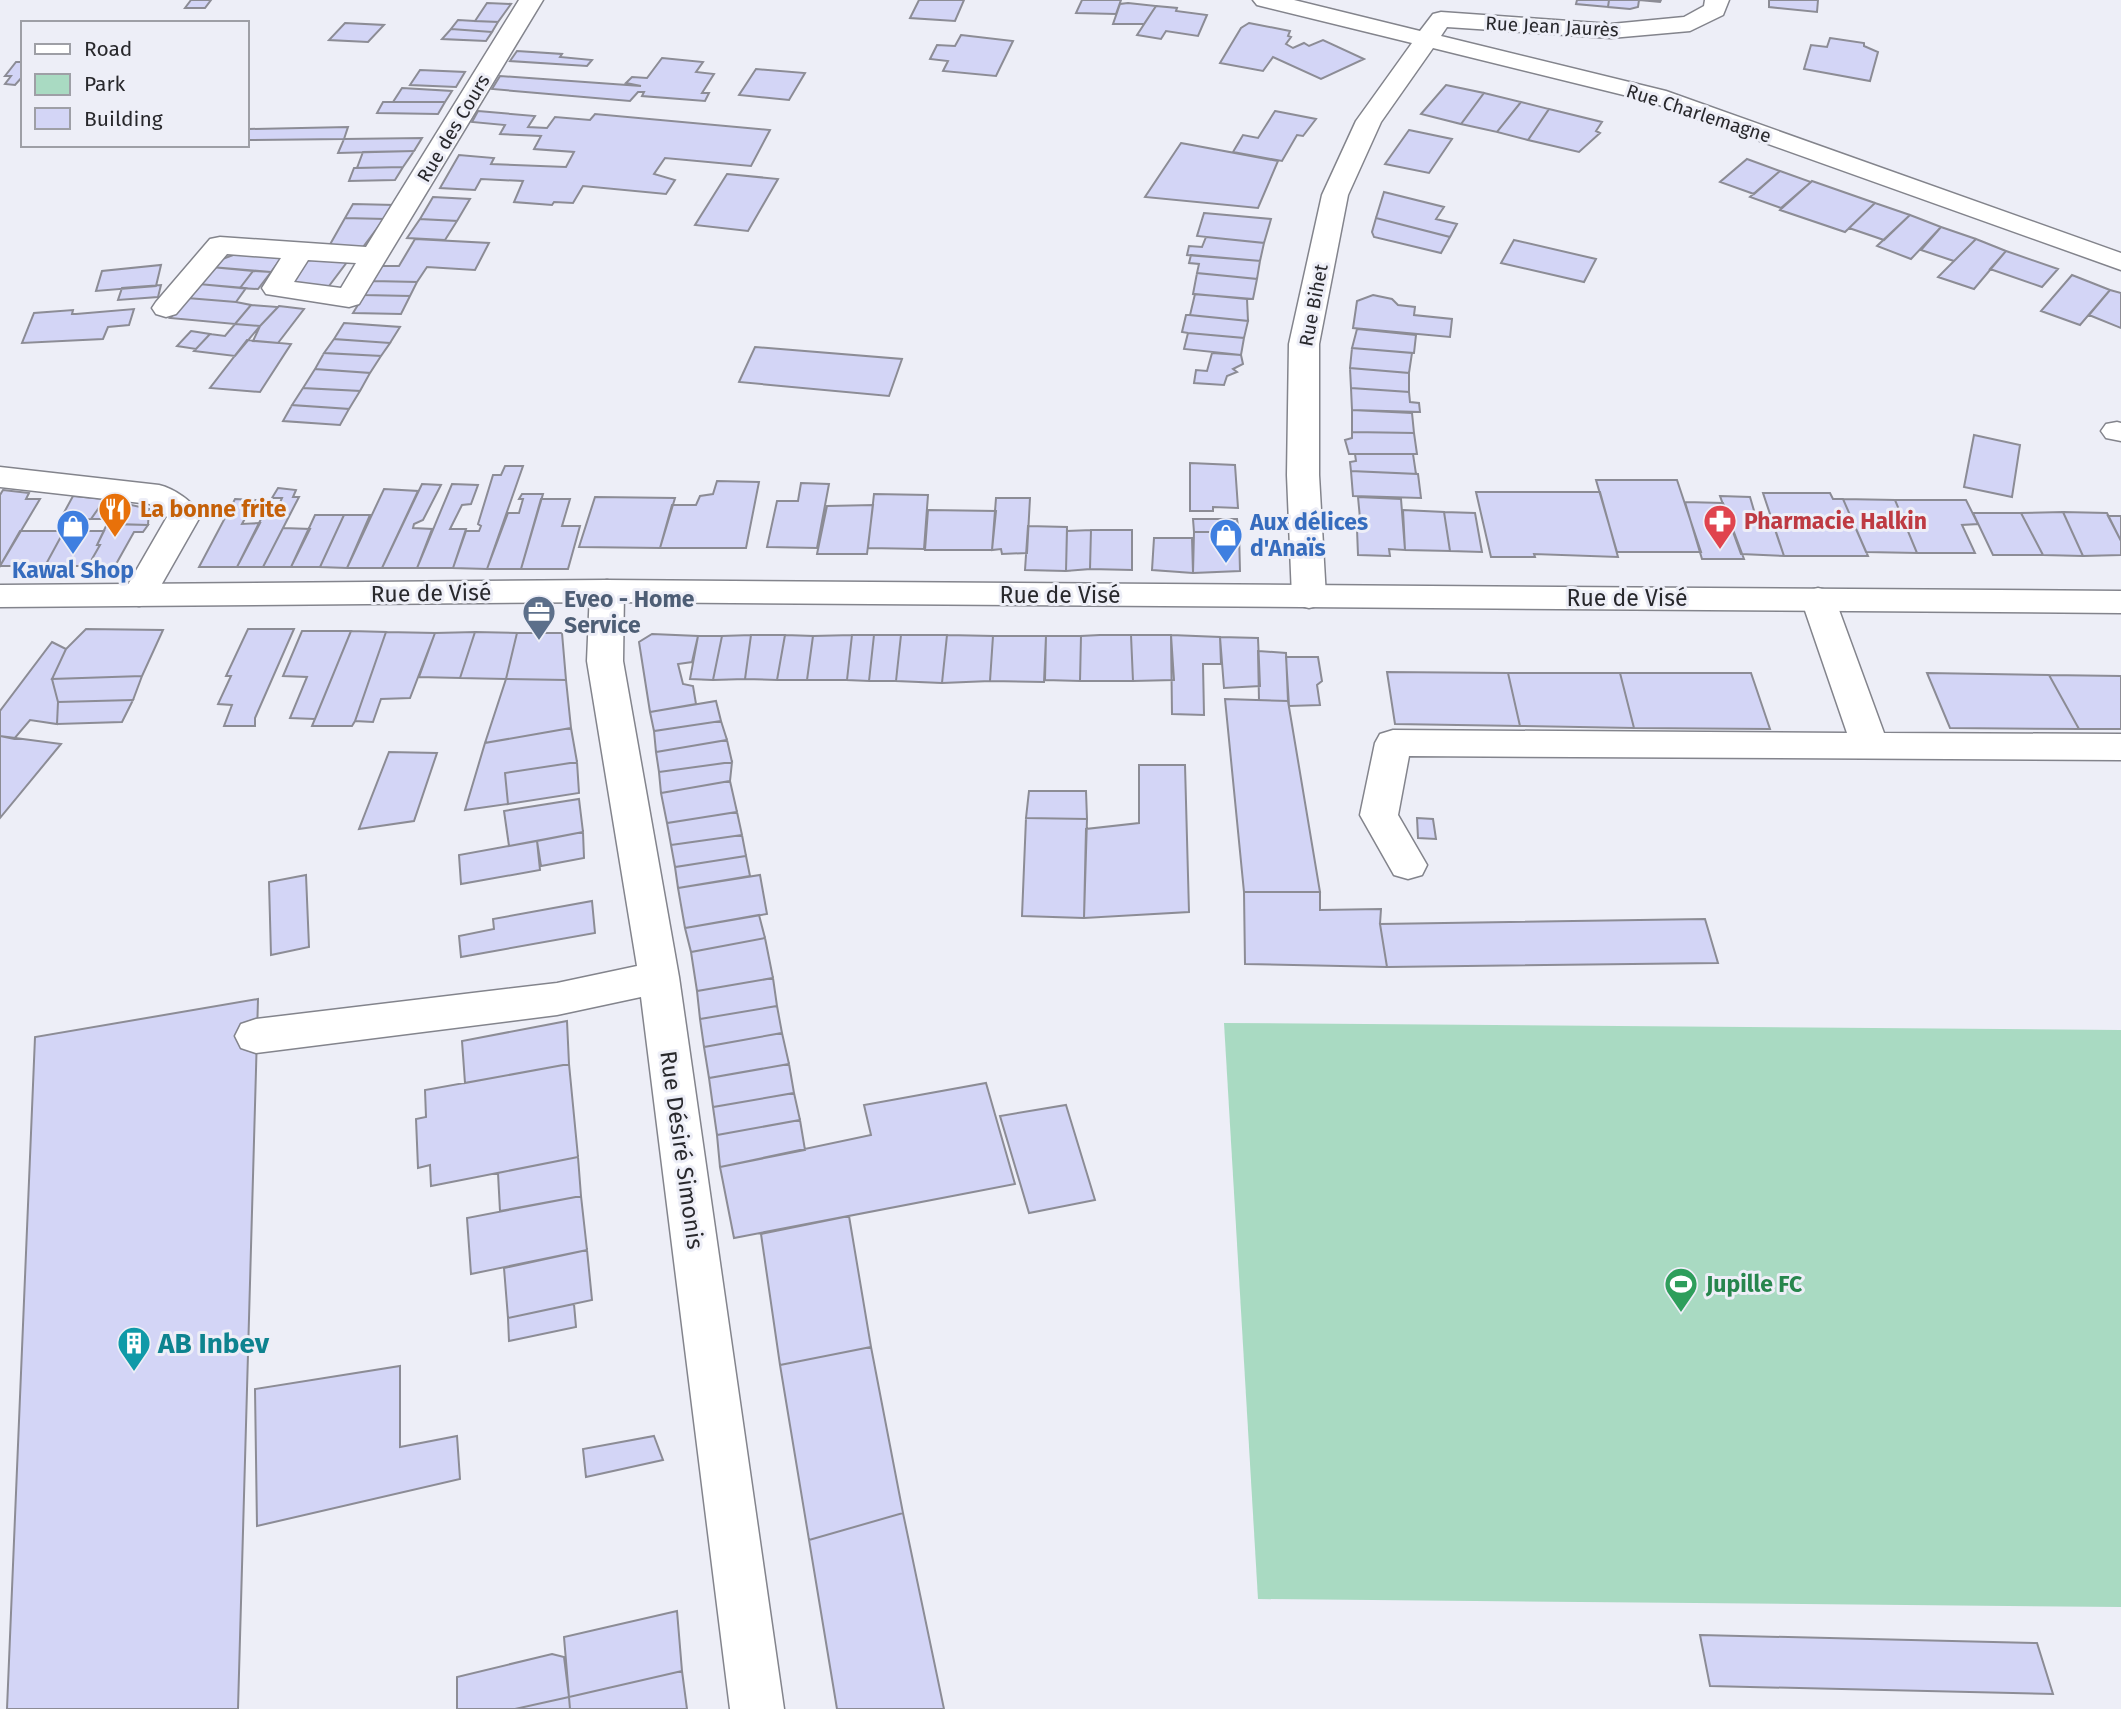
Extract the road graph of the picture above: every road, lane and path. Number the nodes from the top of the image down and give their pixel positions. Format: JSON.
{"nodes":[{"id":1,"x":531,"y":0,"type":"edge"},
{"id":2,"x":1265,"y":0,"type":"edge"},
{"id":3,"x":1717,"y":0,"type":"edge"},
{"id":4,"x":1427,"y":39,"type":"junction"},
{"id":5,"x":299,"y":252,"type":"junction"},
{"id":6,"x":375,"y":256,"type":"junction"},
{"id":7,"x":2121,"y":262,"type":"edge"},
{"id":8,"x":166,"y":308,"type":"dead end"},
{"id":9,"x":0,"y":477,"type":"edge"},
{"id":10,"x":607,"y":592,"type":"junction"},
{"id":11,"x":139,"y":595,"type":"junction"},
{"id":12,"x":1,"y":597,"type":"edge"},
{"id":13,"x":1309,"y":597,"type":"junction"},
{"id":14,"x":1818,"y":599,"type":"junction"},
{"id":15,"x":2121,"y":602,"type":"edge"},
{"id":16,"x":1870,"y":746,"type":"junction"},
{"id":17,"x":2121,"y":747,"type":"edge"},
{"id":18,"x":1408,"y":865,"type":"dead end"},
{"id":19,"x":659,"y":977,"type":"junction"},
{"id":20,"x":256,"y":1036,"type":"dead end"},
{"id":21,"x":757,"y":1709,"type":"edge"}],
"edges":[{"from":1,"to":6,"type":"street","name":"Rue des Cours"},
{"from":2,"to":4,"type":"street","name":"Rue Charlemagne"},
{"from":3,"to":4,"type":"street","name":"Rue Jean Jaurès"},
{"from":4,"to":7,"type":"street","name":"Rue Charlemagne"},
{"from":4,"to":13,"type":"street","name":"Rue Bihet"},
{"from":5,"to":6,"type":"street"},
{"from":5,"to":6,"type":"street","name":"Rue des Cours"},
{"from":5,"to":8,"type":"street"},
{"from":9,"to":11,"type":"street"},
{"from":10,"to":11,"type":"street","name":"Rue de Visé"},
{"from":10,"to":13,"type":"street","name":"Rue de Visé"},
{"from":10,"to":19,"type":"street","name":"Rue Désiré Simonis"},
{"from":11,"to":12,"type":"street","name":"Rue de Visé"},
{"from":13,"to":14,"type":"street","name":"Rue de Visé"},
{"from":14,"to":15,"type":"street","name":"Rue de Visé"},
{"from":14,"to":16,"type":"street"},
{"from":16,"to":17,"type":"street"},
{"from":16,"to":18,"type":"street"},
{"from":19,"to":20,"type":"street"},
{"from":19,"to":21,"type":"street","name":"Rue Désiré Simonis"}]}
